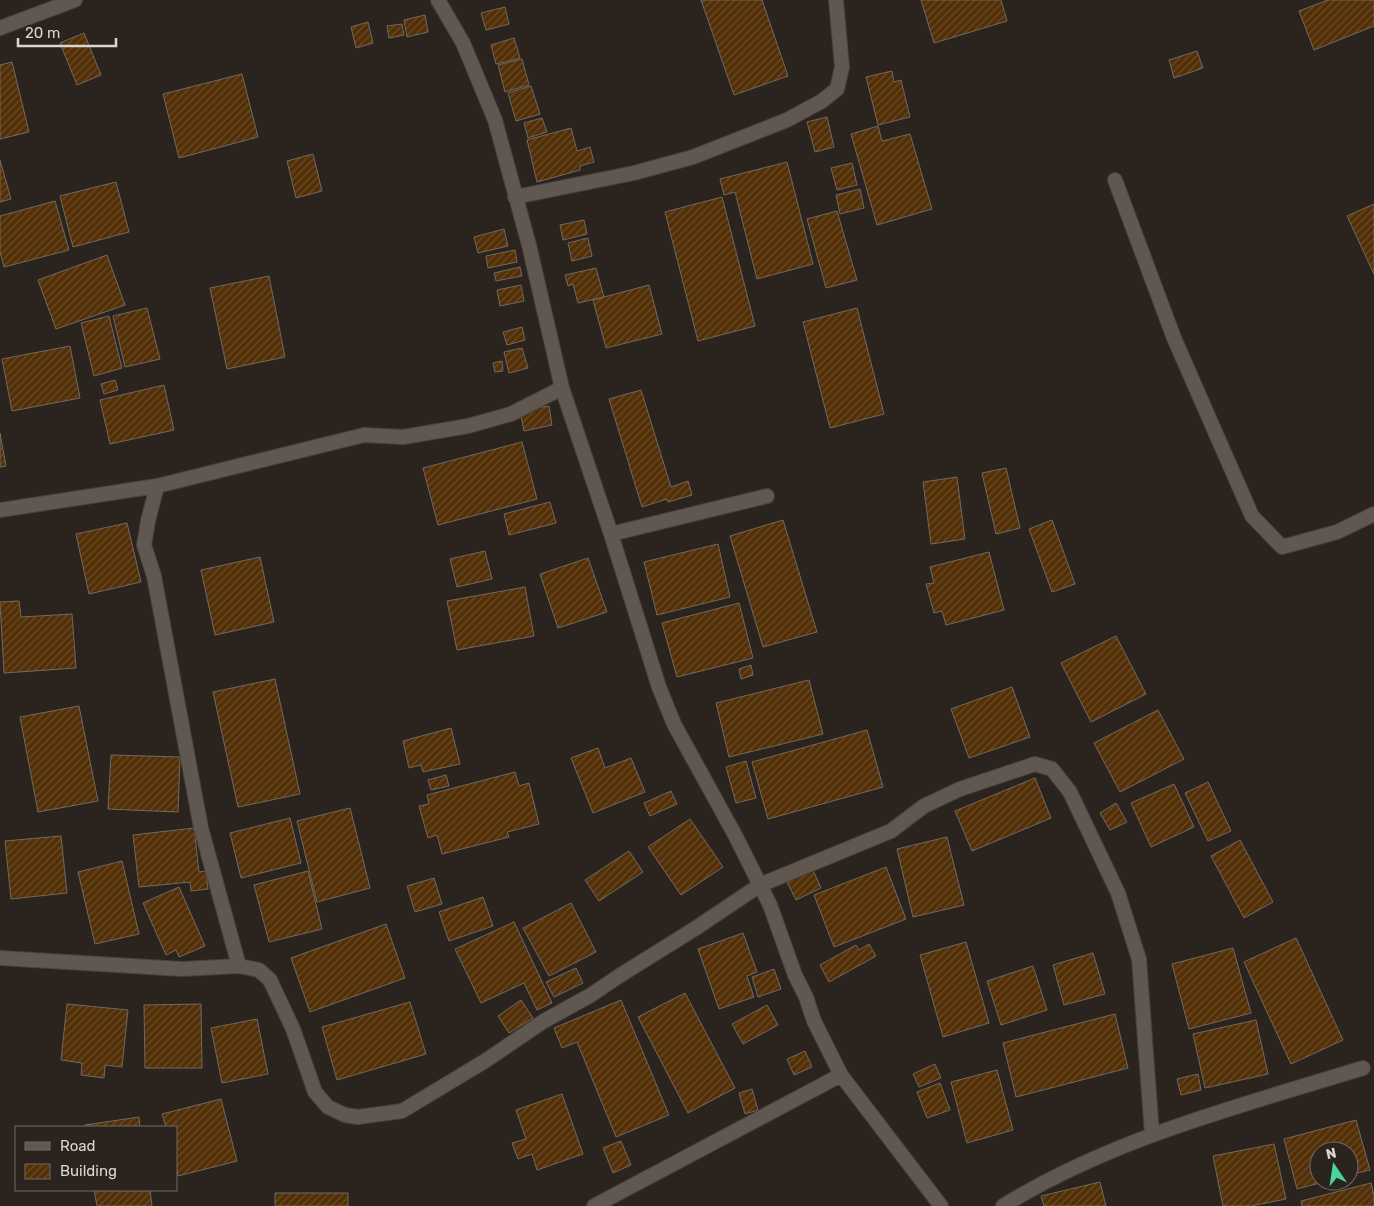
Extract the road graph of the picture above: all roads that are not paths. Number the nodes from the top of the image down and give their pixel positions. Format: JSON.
{"nodes":[{"id":1,"x":76,"y":0,"type":"edge"},
{"id":2,"x":438,"y":0,"type":"edge"},
{"id":3,"x":836,"y":0,"type":"edge"},
{"id":4,"x":0,"y":28,"type":"edge"},
{"id":5,"x":1115,"y":180,"type":"dead end"},
{"id":6,"x":516,"y":197,"type":"junction"},
{"id":7,"x":562,"y":388,"type":"junction"},
{"id":8,"x":158,"y":486,"type":"junction"},
{"id":9,"x":767,"y":496,"type":"dead end"},
{"id":10,"x":0,"y":510,"type":"edge"},
{"id":11,"x":1374,"y":514,"type":"edge"},
{"id":12,"x":611,"y":534,"type":"junction"},
{"id":13,"x":760,"y":885,"type":"junction"},
{"id":14,"x":0,"y":958,"type":"edge"},
{"id":15,"x":239,"y":966,"type":"junction"},
{"id":16,"x":1363,"y":1068,"type":"dead end"},
{"id":17,"x":841,"y":1075,"type":"junction"},
{"id":18,"x":1152,"y":1134,"type":"junction"},
{"id":19,"x":594,"y":1206,"type":"edge"},
{"id":20,"x":941,"y":1206,"type":"edge"},
{"id":21,"x":1003,"y":1206,"type":"edge"}],
"edges":[{"from":1,"to":4,"type":"street"},
{"from":2,"to":6,"type":"street"},
{"from":3,"to":6,"type":"street"},
{"from":5,"to":11,"type":"street"},
{"from":6,"to":7,"type":"street"},
{"from":7,"to":8,"type":"street"},
{"from":7,"to":12,"type":"street"},
{"from":8,"to":10,"type":"street"},
{"from":8,"to":15,"type":"street"},
{"from":9,"to":12,"type":"street"},
{"from":12,"to":13,"type":"street"},
{"from":13,"to":15,"type":"street"},
{"from":13,"to":17,"type":"street"},
{"from":13,"to":18,"type":"street"},
{"from":14,"to":15,"type":"street"},
{"from":16,"to":18,"type":"street"},
{"from":17,"to":19,"type":"street"},
{"from":17,"to":20,"type":"street"},
{"from":18,"to":21,"type":"street"}]}
